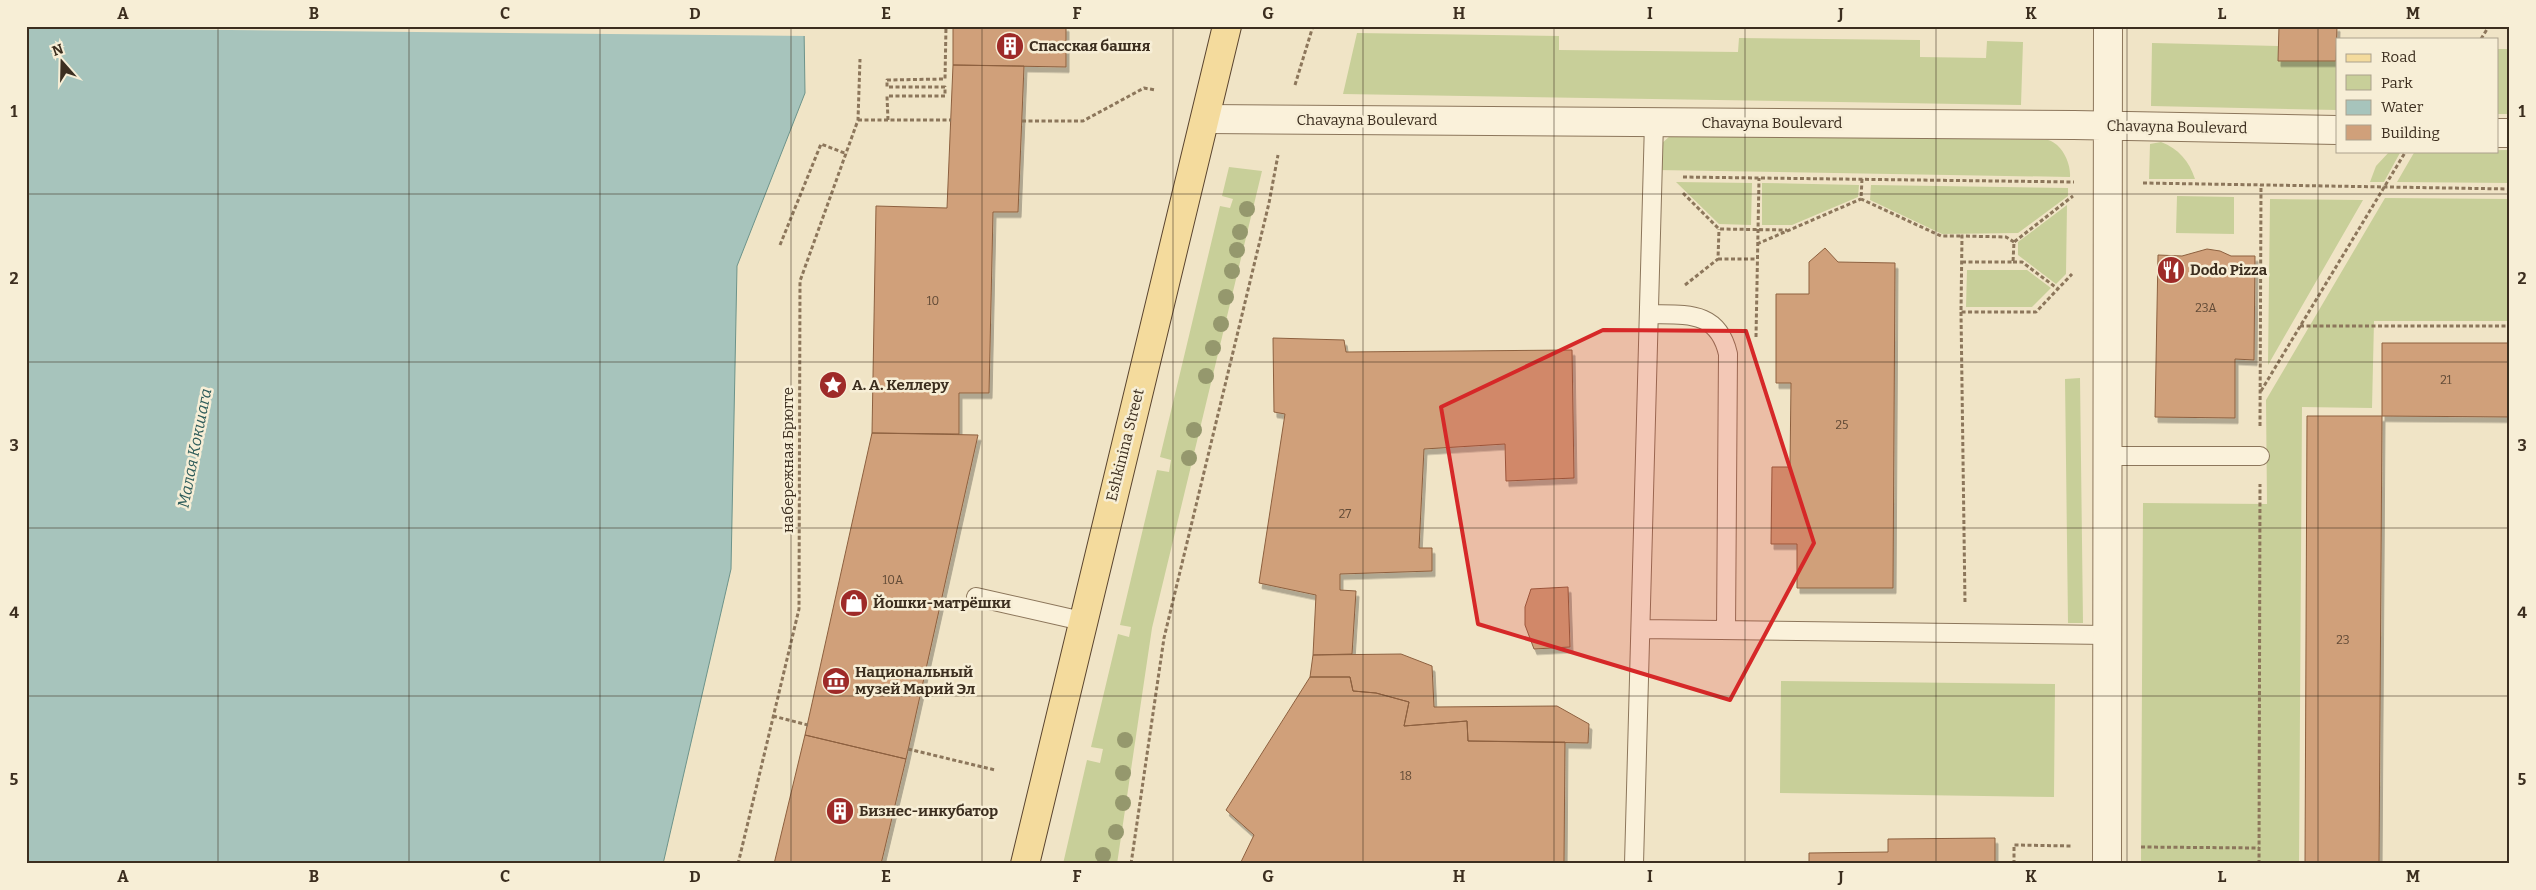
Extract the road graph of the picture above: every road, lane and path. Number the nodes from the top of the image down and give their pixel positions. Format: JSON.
{"nodes":[{"id":1,"x":946,"y":26,"type":"edge"},
{"id":2,"x":1227,"y":26,"type":"edge"},
{"id":3,"x":1313,"y":26,"type":"edge"},
{"id":4,"x":2108,"y":26,"type":"edge"},
{"id":5,"x":2489,"y":26,"type":"edge"},
{"id":6,"x":2481,"y":38,"type":"edge"},
{"id":7,"x":860,"y":59,"type":"dead end"},
{"id":8,"x":1155,"y":90,"type":"dead end"},
{"id":9,"x":1207,"y":118,"type":"junction"},
{"id":10,"x":1285,"y":119,"type":"junction"},
{"id":11,"x":858,"y":120,"type":"junction"},
{"id":12,"x":888,"y":120,"type":"junction"},
{"id":13,"x":951,"y":120,"type":"dead end"},
{"id":14,"x":1022,"y":121,"type":"dead end"},
{"id":15,"x":1654,"y":122,"type":"junction"},
{"id":16,"x":2108,"y":126,"type":"junction"},
{"id":17,"x":2336,"y":130,"type":"edge"},
{"id":18,"x":2405,"y":152,"type":"edge"},
{"id":19,"x":847,"y":154,"type":"junction"},
{"id":20,"x":1862,"y":179,"type":"dead end"},
{"id":21,"x":2261,"y":185,"type":"dead end"},
{"id":22,"x":1680,"y":190,"type":"dead end"},
{"id":23,"x":2073,"y":195,"type":"dead end"},
{"id":24,"x":1861,"y":199,"type":"junction"},
{"id":25,"x":1719,"y":229,"type":"junction"},
{"id":26,"x":1788,"y":230,"type":"junction"},
{"id":27,"x":1962,"y":236,"type":"junction"},
{"id":28,"x":2014,"y":242,"type":"junction"},
{"id":29,"x":1757,"y":244,"type":"dead end"},
{"id":30,"x":780,"y":245,"type":"dead end"},
{"id":31,"x":1718,"y":259,"type":"junction"},
{"id":32,"x":1757,"y":260,"type":"dead end"},
{"id":33,"x":1962,"y":262,"type":"junction"},
{"id":34,"x":2013,"y":262,"type":"junction"},
{"id":35,"x":2072,"y":275,"type":"dead end"},
{"id":36,"x":2058,"y":289,"type":"junction"},
{"id":37,"x":1962,"y":312,"type":"junction"},
{"id":38,"x":1649,"y":314,"type":"junction"},
{"id":39,"x":2300,"y":326,"type":"junction"},
{"id":40,"x":2510,"y":326,"type":"edge"},
{"id":41,"x":2260,"y":392,"type":"junction"},
{"id":42,"x":2107,"y":456,"type":"junction"},
{"id":43,"x":2260,"y":456,"type":"junction"},
{"id":44,"x":976,"y":598,"type":"dead end"},
{"id":45,"x":1082,"y":621,"type":"junction"},
{"id":46,"x":1641,"y":630,"type":"junction"},
{"id":47,"x":1726,"y":630,"type":"junction"},
{"id":48,"x":1965,"y":633,"type":"junction"},
{"id":49,"x":2107,"y":634,"type":"junction"},
{"id":50,"x":774,"y":716,"type":"junction"},
{"id":51,"x":808,"y":725,"type":"dead end"},
{"id":52,"x":908,"y":750,"type":"dead end"},
{"id":53,"x":995,"y":770,"type":"dead end"},
{"id":54,"x":2014,"y":846,"type":"dead end"},
{"id":55,"x":738,"y":864,"type":"edge"},
{"id":56,"x":1025,"y":864,"type":"edge"},
{"id":57,"x":1131,"y":864,"type":"edge"},
{"id":58,"x":1634,"y":864,"type":"edge"},
{"id":59,"x":2014,"y":864,"type":"edge"},
{"id":60,"x":2107,"y":864,"type":"edge"},
{"id":61,"x":2259,"y":864,"type":"edge"}],
"edges":[{"from":1,"to":12,"type":"path"},
{"from":2,"to":9,"type":"main road","name":"Eshkinina Street"},
{"from":3,"to":10,"type":"path"},
{"from":4,"to":16,"type":"street"},
{"from":5,"to":6,"type":"path"},
{"from":7,"to":11,"type":"path","name":"набережная Брюгге"},
{"from":8,"to":14,"type":"path"},
{"from":9,"to":10,"type":"street","name":"Chavayna Boulevard"},
{"from":9,"to":45,"type":"main road","name":"Eshkinina Street"},
{"from":10,"to":15,"type":"street","name":"Chavayna Boulevard"},
{"from":10,"to":57,"type":"path"},
{"from":11,"to":12,"type":"path"},
{"from":11,"to":19,"type":"path","name":"набережная Брюгге"},
{"from":12,"to":13,"type":"path"},
{"from":15,"to":16,"type":"street","name":"Chavayna Boulevard"},
{"from":15,"to":38,"type":"lane"},
{"from":16,"to":17,"type":"street","name":"Chavayna Boulevard"},
{"from":16,"to":42,"type":"street"},
{"from":18,"to":39,"type":"path"},
{"from":19,"to":30,"type":"path"},
{"from":19,"to":50,"type":"path","name":"набережная Брюгге"},
{"from":20,"to":24,"type":"path"},
{"from":21,"to":41,"type":"path"},
{"from":22,"to":25,"type":"path"},
{"from":23,"to":28,"type":"path"},
{"from":24,"to":26,"type":"path"},
{"from":24,"to":27,"type":"path"},
{"from":25,"to":26,"type":"path"},
{"from":25,"to":31,"type":"path"},
{"from":26,"to":29,"type":"path"},
{"from":27,"to":28,"type":"path"},
{"from":27,"to":33,"type":"path"},
{"from":28,"to":34,"type":"path"},
{"from":31,"to":32,"type":"path"},
{"from":31,"to":38,"type":"path"},
{"from":33,"to":34,"type":"path"},
{"from":33,"to":37,"type":"path"},
{"from":34,"to":36,"type":"path"},
{"from":35,"to":36,"type":"path"},
{"from":36,"to":37,"type":"path"},
{"from":37,"to":48,"type":"path"},
{"from":38,"to":46,"type":"lane"},
{"from":38,"to":47,"type":"lane"},
{"from":39,"to":40,"type":"path"},
{"from":39,"to":41,"type":"path"},
{"from":41,"to":43,"type":"path"},
{"from":42,"to":43,"type":"lane"},
{"from":42,"to":49,"type":"street"},
{"from":43,"to":61,"type":"path"},
{"from":44,"to":45,"type":"lane"},
{"from":45,"to":56,"type":"main road","name":"Eshkinina Street"},
{"from":46,"to":47,"type":"lane"},
{"from":46,"to":58,"type":"lane"},
{"from":47,"to":48,"type":"lane"},
{"from":48,"to":49,"type":"lane"},
{"from":49,"to":60,"type":"street"},
{"from":50,"to":51,"type":"path"},
{"from":50,"to":55,"type":"path","name":"набережная Брюгге"},
{"from":52,"to":53,"type":"path"},
{"from":54,"to":59,"type":"path"}]}
